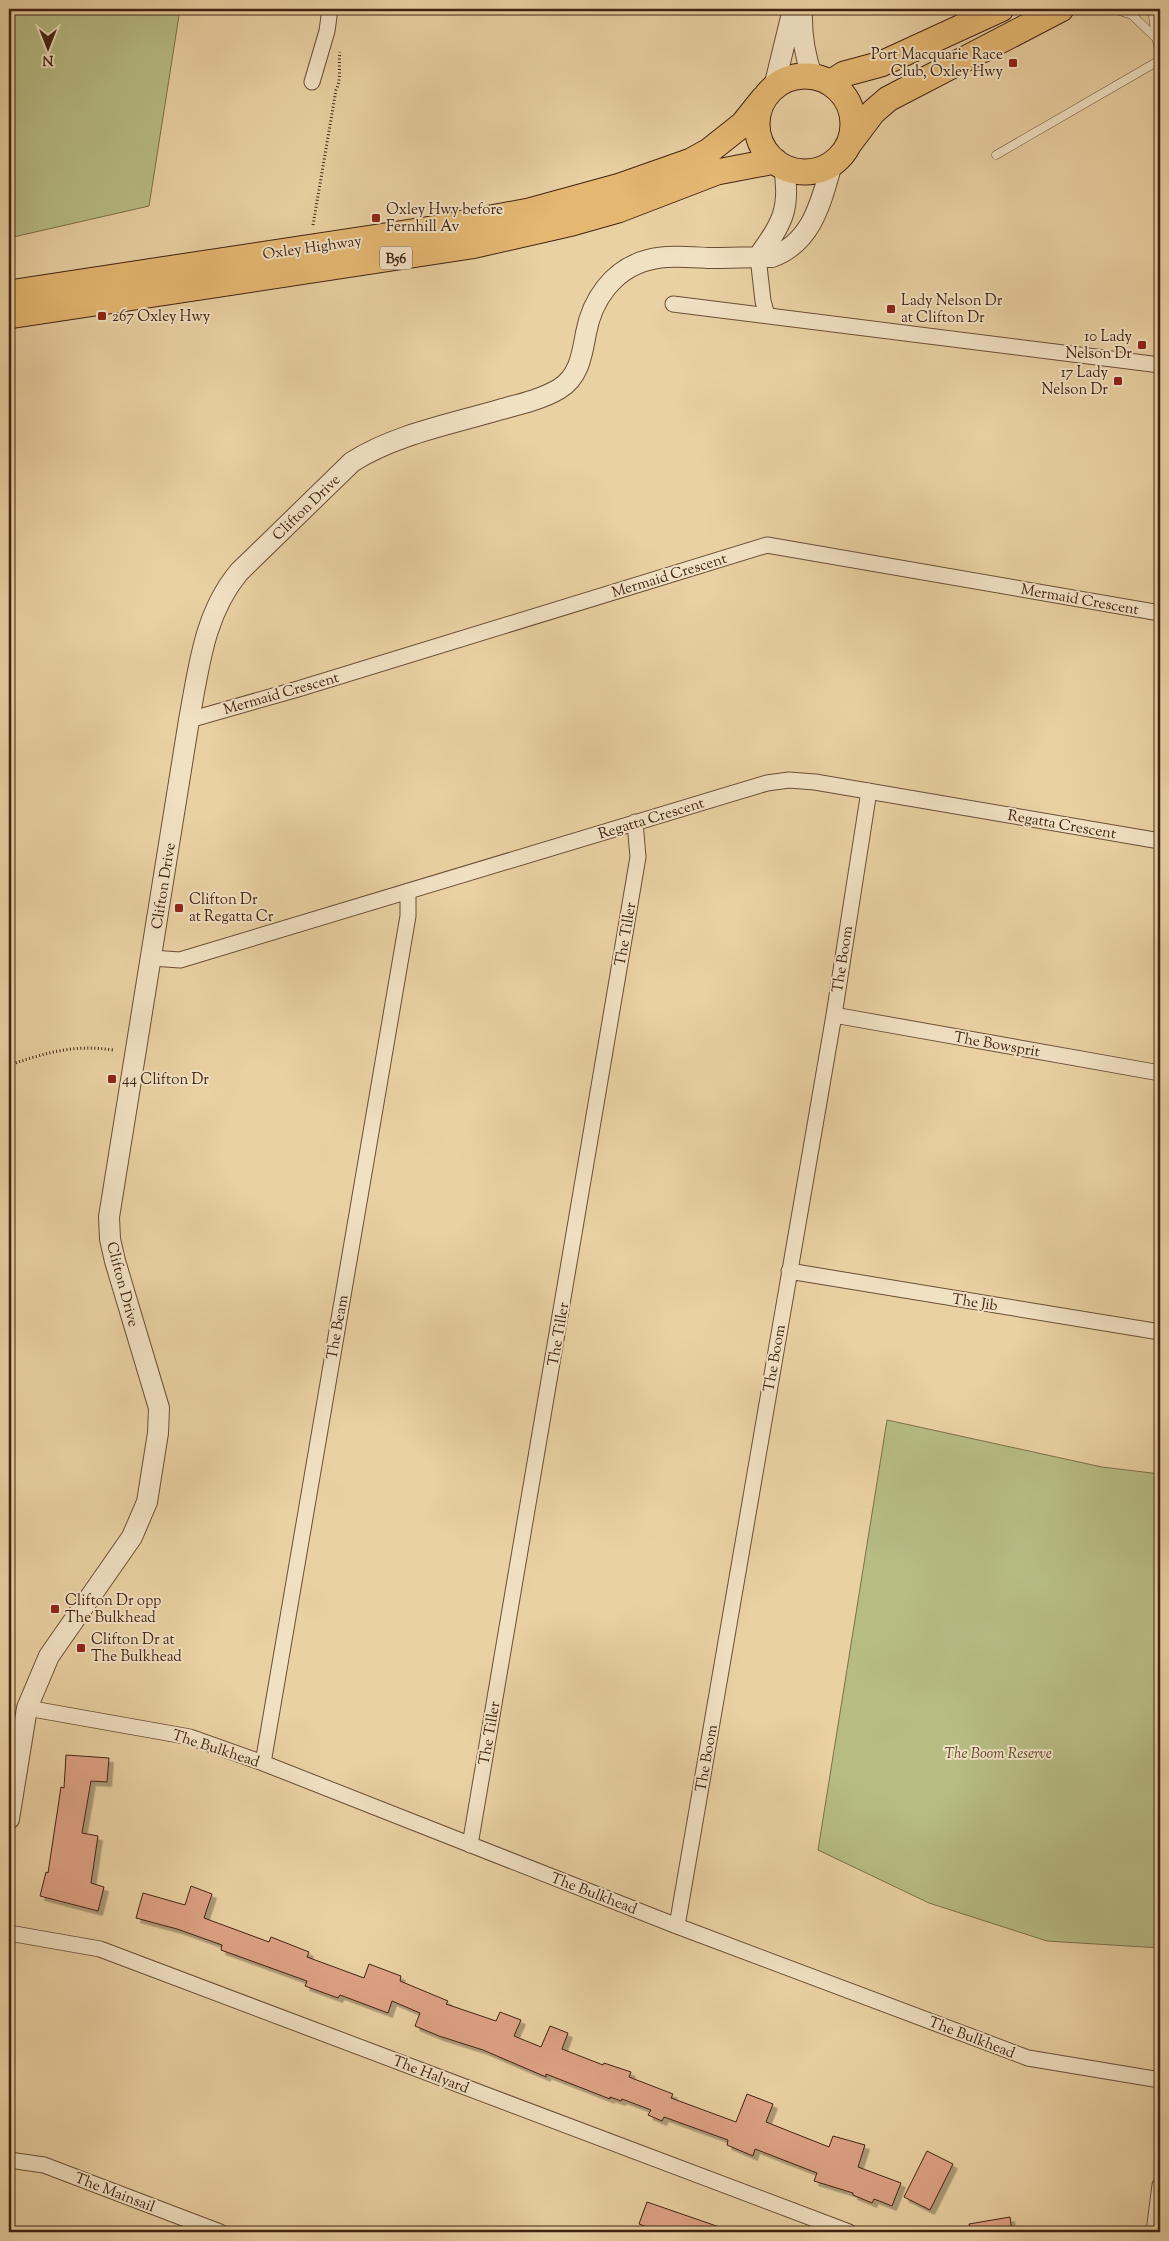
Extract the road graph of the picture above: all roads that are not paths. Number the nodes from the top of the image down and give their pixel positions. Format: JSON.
{"nodes":[{"id":1,"x":330,"y":9,"type":"edge"},
{"id":2,"x":793,"y":9,"type":"edge"},
{"id":3,"x":802,"y":9,"type":"edge"},
{"id":4,"x":1001,"y":9,"type":"edge"},
{"id":5,"x":1061,"y":9,"type":"edge"},
{"id":6,"x":1114,"y":9,"type":"edge"},
{"id":7,"x":1152,"y":9,"type":"edge"},
{"id":8,"x":1156,"y":38,"type":"junction"},
{"id":9,"x":1160,"y":52,"type":"edge"},
{"id":10,"x":1160,"y":60,"type":"edge"},
{"id":11,"x":821,"y":79,"type":"junction"},
{"id":12,"x":312,"y":82,"type":"dead end"},
{"id":13,"x":769,"y":93,"type":"junction"},
{"id":14,"x":839,"y":155,"type":"junction"},
{"id":15,"x":996,"y":155,"type":"dead end"},
{"id":16,"x":780,"y":164,"type":"junction"},
{"id":17,"x":758,"y":257,"type":"junction"},
{"id":18,"x":9,"y":293,"type":"edge"},
{"id":19,"x":673,"y":304,"type":"dead end"},
{"id":20,"x":767,"y":315,"type":"junction"},
{"id":21,"x":9,"y":316,"type":"edge"},
{"id":22,"x":1160,"y":365,"type":"edge"},
{"id":23,"x":1160,"y":613,"type":"edge"},
{"id":24,"x":188,"y":720,"type":"junction"},
{"id":25,"x":869,"y":791,"type":"junction"},
{"id":26,"x":636,"y":822,"type":"junction"},
{"id":27,"x":1160,"y":841,"type":"edge"},
{"id":28,"x":408,"y":892,"type":"junction"},
{"id":29,"x":152,"y":958,"type":"junction"},
{"id":30,"x":834,"y":1015,"type":"junction"},
{"id":31,"x":1160,"y":1073,"type":"edge"},
{"id":32,"x":789,"y":1271,"type":"junction"},
{"id":33,"x":1160,"y":1332,"type":"edge"},
{"id":34,"x":27,"y":1708,"type":"junction"},
{"id":35,"x":263,"y":1763,"type":"junction"},
{"id":36,"x":9,"y":1819,"type":"edge"},
{"id":37,"x":470,"y":1845,"type":"junction"},
{"id":38,"x":677,"y":1926,"type":"junction"},
{"id":39,"x":9,"y":1933,"type":"edge"},
{"id":40,"x":1160,"y":2080,"type":"edge"},
{"id":41,"x":9,"y":2160,"type":"edge"},
{"id":42,"x":1160,"y":2185,"type":"edge"},
{"id":43,"x":220,"y":2232,"type":"edge"},
{"id":44,"x":848,"y":2232,"type":"edge"},
{"id":45,"x":1154,"y":2232,"type":"edge"}],
"edges":[{"from":1,"to":12,"type":"street"},
{"from":2,"to":13,"type":"street"},
{"from":3,"to":11,"type":"street"},
{"from":4,"to":11,"type":"main road"},
{"from":5,"to":14,"type":"main road"},
{"from":6,"to":8,"type":"lane"},
{"from":7,"to":8,"type":"lane"},
{"from":8,"to":9,"type":"lane"},
{"from":10,"to":15,"type":"lane"},
{"from":11,"to":13,"type":"main road"},
{"from":11,"to":14,"type":"main road"},
{"from":13,"to":16,"type":"main road"},
{"from":13,"to":18,"type":"main road","name":"Oxley Highway","number":"B56"},
{"from":14,"to":16,"type":"main road","number":"B56"},
{"from":14,"to":17,"type":"street","name":"Clifton Drive"},
{"from":16,"to":17,"type":"street"},
{"from":16,"to":21,"type":"main road","name":"Oxley Highway","number":"B56"},
{"from":17,"to":20,"type":"street"},
{"from":17,"to":24,"type":"street","name":"Clifton Drive"},
{"from":19,"to":20,"type":"street"},
{"from":20,"to":22,"type":"street"},
{"from":23,"to":24,"type":"street","name":"Mermaid Crescent"},
{"from":24,"to":29,"type":"street","name":"Clifton Drive"},
{"from":25,"to":26,"type":"street","name":"Regatta Crescent"},
{"from":25,"to":27,"type":"street","name":"Regatta Crescent"},
{"from":25,"to":30,"type":"street","name":"The Boom"},
{"from":26,"to":28,"type":"street","name":"Regatta Crescent"},
{"from":26,"to":37,"type":"street","name":"The Tiller"},
{"from":28,"to":29,"type":"street","name":"Regatta Crescent"},
{"from":28,"to":35,"type":"street","name":"The Beam"},
{"from":29,"to":34,"type":"street","name":"Clifton Drive"},
{"from":30,"to":31,"type":"street","name":"The Bowsprit"},
{"from":30,"to":32,"type":"street","name":"The Boom"},
{"from":32,"to":33,"type":"street","name":"The Jib"},
{"from":32,"to":38,"type":"street","name":"The Boom"},
{"from":34,"to":35,"type":"street","name":"The Bulkhead"},
{"from":34,"to":36,"type":"street","name":"Clifton Drive"},
{"from":35,"to":37,"type":"street","name":"The Bulkhead"},
{"from":37,"to":38,"type":"street","name":"The Bulkhead"},
{"from":38,"to":40,"type":"street","name":"The Bulkhead"},
{"from":39,"to":44,"type":"street","name":"The Halyard"},
{"from":41,"to":43,"type":"street","name":"The Mainsail"},
{"from":42,"to":45,"type":"street"}]}
